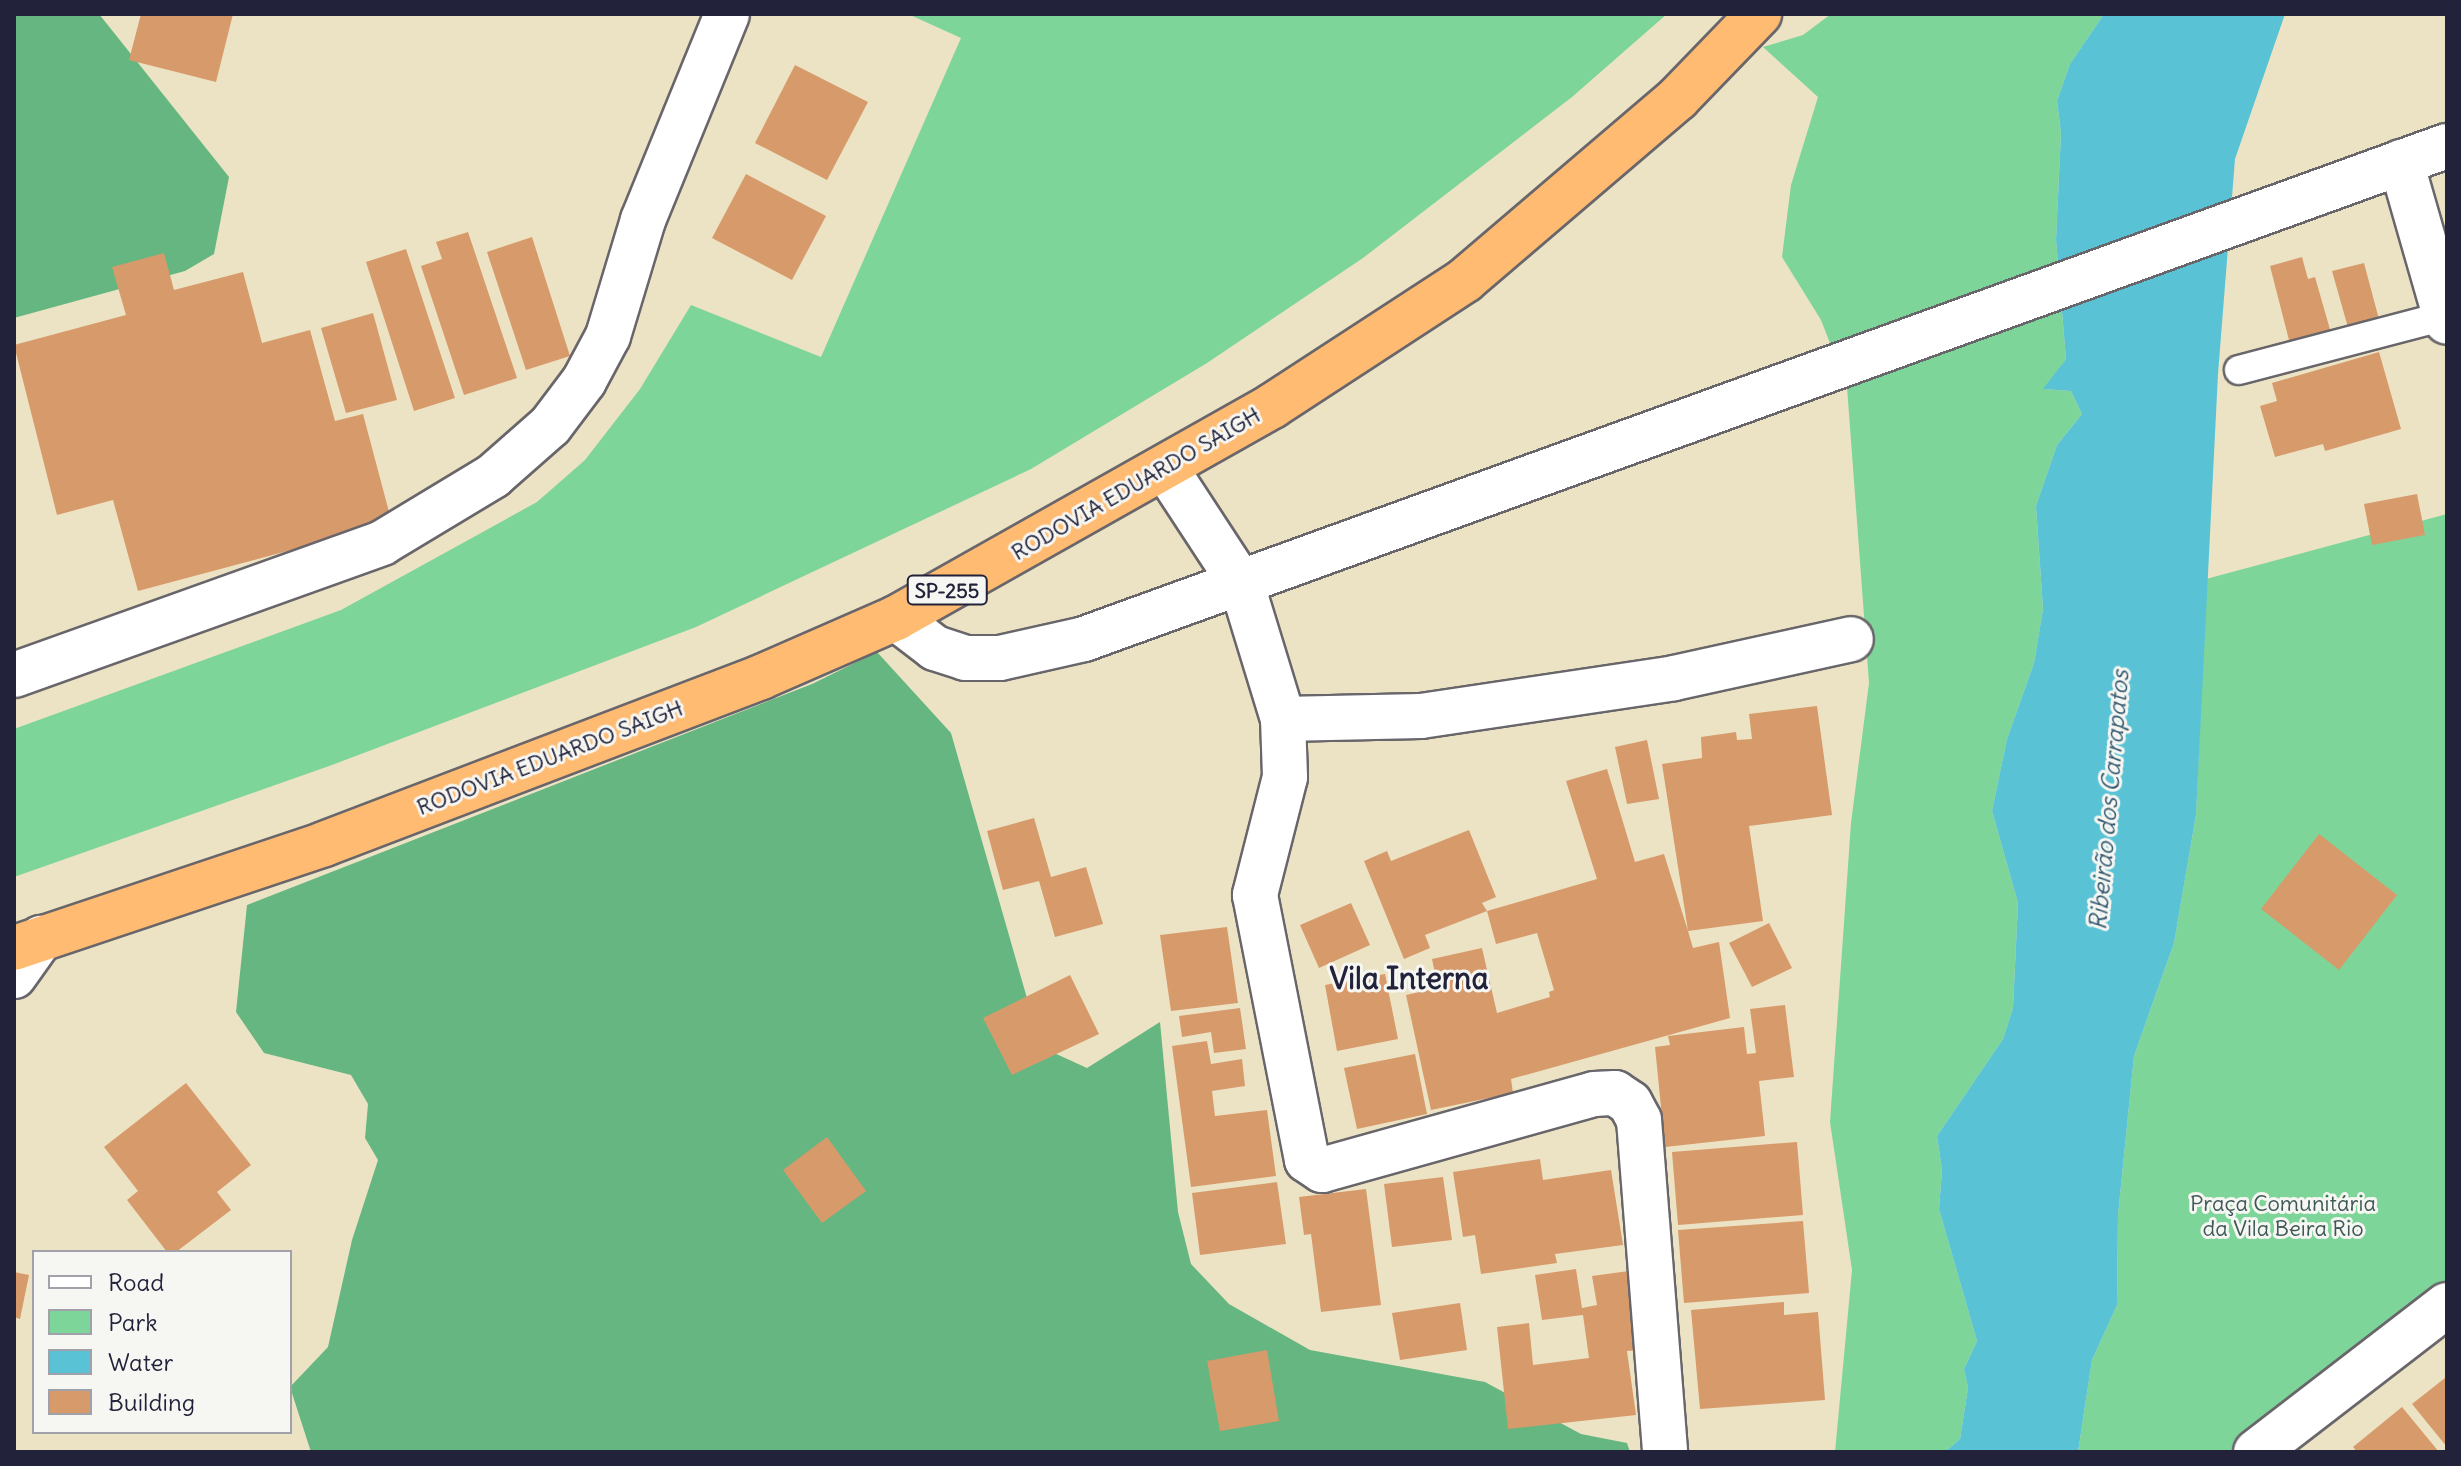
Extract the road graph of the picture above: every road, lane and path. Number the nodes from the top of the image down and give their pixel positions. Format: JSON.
{"nodes":[{"id":1,"x":727,"y":14,"type":"edge"},
{"id":2,"x":1759,"y":14,"type":"edge"},
{"id":3,"x":2447,"y":146,"type":"edge"},
{"id":4,"x":2401,"y":162,"type":"junction"},
{"id":5,"x":2446,"y":319,"type":"edge"},
{"id":6,"x":2239,"y":370,"type":"dead end"},
{"id":7,"x":1166,"y":469,"type":"junction"},
{"id":8,"x":1242,"y":585,"type":"junction"},
{"id":9,"x":896,"y":618,"type":"junction"},
{"id":10,"x":1851,"y":639,"type":"dead end"},
{"id":11,"x":14,"y":675,"type":"edge"},
{"id":12,"x":1283,"y":719,"type":"junction"},
{"id":13,"x":28,"y":943,"type":"edge"},
{"id":14,"x":14,"y":976,"type":"edge"},
{"id":15,"x":2447,"y":1305,"type":"edge"},
{"id":16,"x":1665,"y":1452,"type":"edge"},
{"id":17,"x":2256,"y":1452,"type":"edge"}],
"edges":[{"from":1,"to":11,"type":"street"},
{"from":2,"to":7,"type":"highway","name":"RODOVIA EDUARDO SAIGH","number":"SP-255"},
{"from":3,"to":4,"type":"street"},
{"from":4,"to":5,"type":"street"},
{"from":4,"to":8,"type":"street"},
{"from":5,"to":6,"type":"lane"},
{"from":7,"to":8,"type":"street"},
{"from":7,"to":9,"type":"highway","name":"RODOVIA EDUARDO SAIGH","number":"SP-255"},
{"from":8,"to":9,"type":"street"},
{"from":8,"to":12,"type":"street"},
{"from":9,"to":13,"type":"highway","name":"RODOVIA EDUARDO SAIGH","number":"SP-255"},
{"from":10,"to":12,"type":"street"},
{"from":12,"to":16,"type":"street"},
{"from":13,"to":14,"type":"street"},
{"from":15,"to":17,"type":"street"}]}
